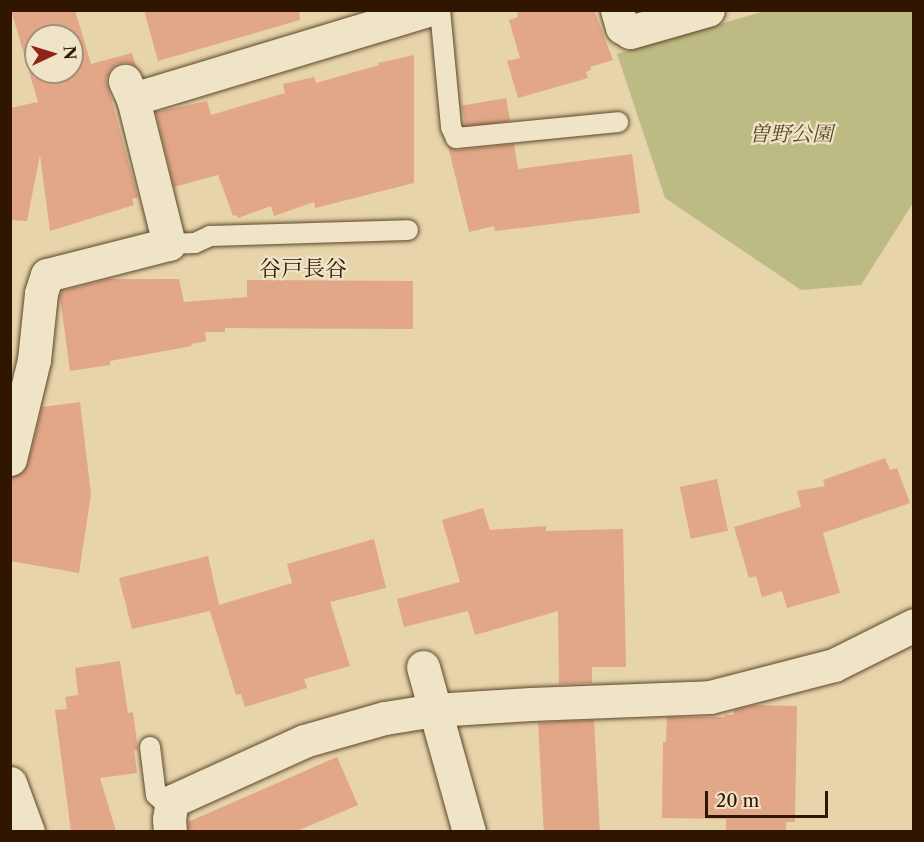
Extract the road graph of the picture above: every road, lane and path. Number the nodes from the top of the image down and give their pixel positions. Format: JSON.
{"nodes":[{"id":1,"x":427,"y":10,"type":"edge"},
{"id":2,"x":440,"y":10,"type":"edge"},
{"id":3,"x":617,"y":10,"type":"edge"},
{"id":4,"x":708,"y":10,"type":"edge"},
{"id":5,"x":618,"y":122,"type":"dead end"},
{"id":6,"x":408,"y":230,"type":"dead end"},
{"id":7,"x":169,"y":244,"type":"junction"},
{"id":8,"x":10,"y":459,"type":"edge"},
{"id":9,"x":914,"y":626,"type":"edge"},
{"id":10,"x":423,"y":667,"type":"dead end"},
{"id":11,"x":434,"y":710,"type":"junction"},
{"id":12,"x":150,"y":747,"type":"dead end"},
{"id":13,"x":10,"y":783,"type":"edge"},
{"id":14,"x":170,"y":820,"type":"edge"},
{"id":15,"x":28,"y":831,"type":"edge"},
{"id":16,"x":469,"y":831,"type":"edge"}],
"edges":[{"from":1,"to":7,"type":"street"},
{"from":2,"to":5,"type":"lane"},
{"from":3,"to":4,"type":"street"},
{"from":6,"to":7,"type":"lane"},
{"from":7,"to":8,"type":"street"},
{"from":9,"to":11,"type":"street"},
{"from":10,"to":11,"type":"street"},
{"from":11,"to":14,"type":"street"},
{"from":11,"to":16,"type":"street"},
{"from":12,"to":14,"type":"lane"},
{"from":13,"to":15,"type":"street"}]}
